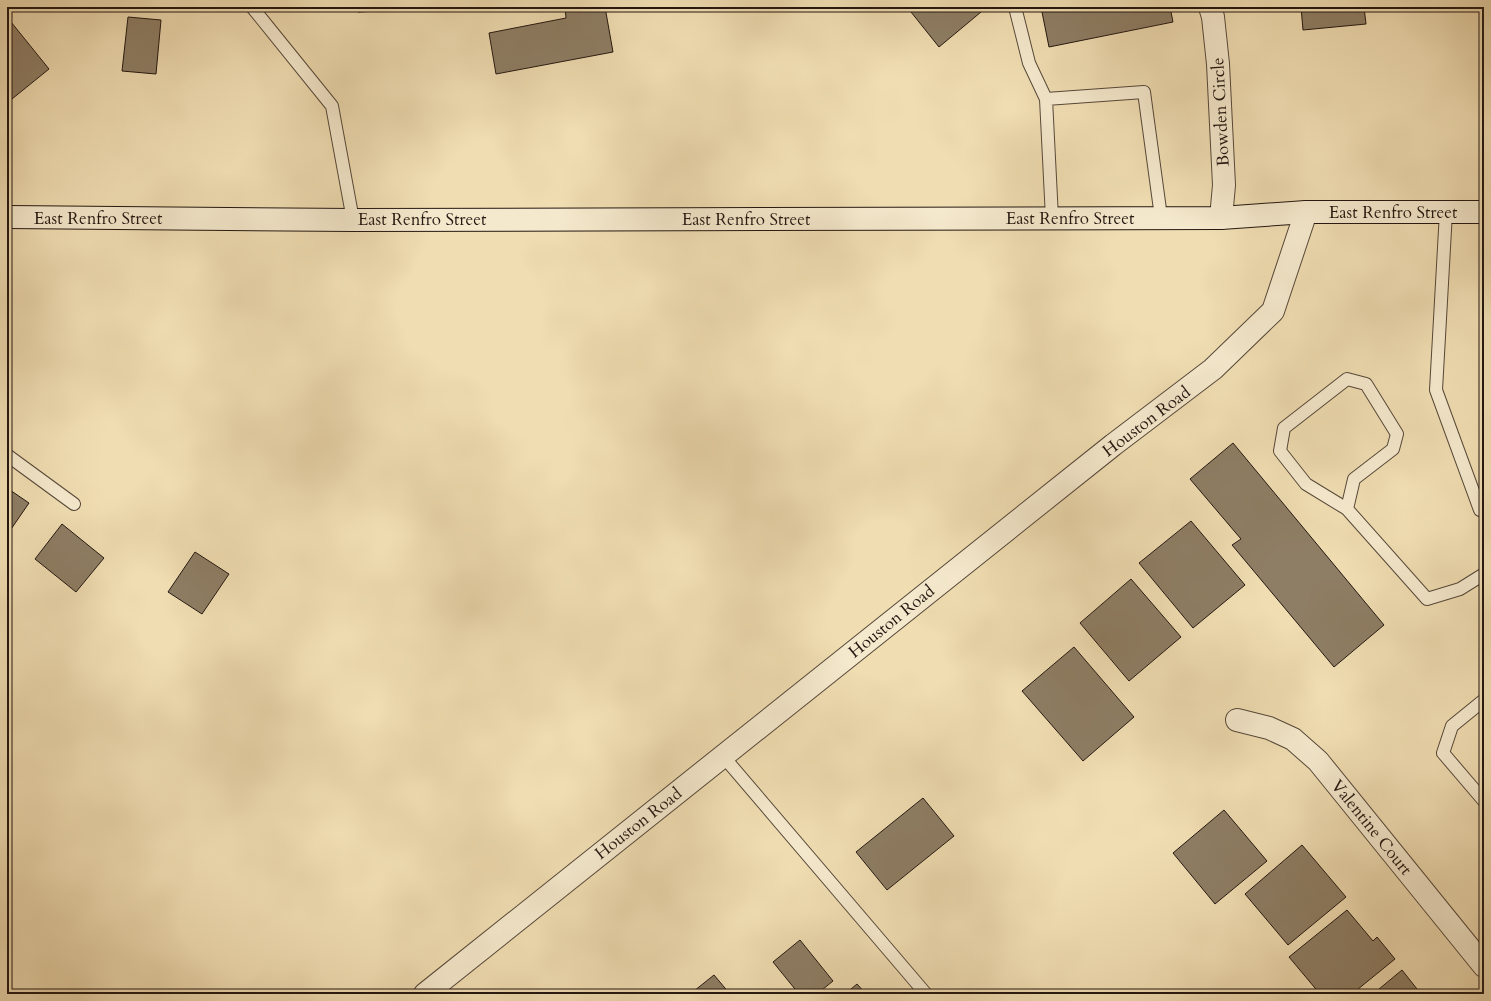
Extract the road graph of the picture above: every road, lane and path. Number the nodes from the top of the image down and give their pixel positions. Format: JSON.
{"nodes":[{"id":1,"x":252,"y":7,"type":"edge"},
{"id":2,"x":1015,"y":7,"type":"edge"},
{"id":3,"x":1210,"y":7,"type":"edge"},
{"id":4,"x":1046,"y":99,"type":"junction"},
{"id":5,"x":1306,"y":212,"type":"junction"},
{"id":6,"x":1446,"y":212,"type":"junction"},
{"id":7,"x":1484,"y":212,"type":"edge"},
{"id":8,"x":7,"y":217,"type":"edge"},
{"id":9,"x":1161,"y":217,"type":"junction"},
{"id":10,"x":1052,"y":218,"type":"junction"},
{"id":11,"x":1221,"y":218,"type":"junction"},
{"id":12,"x":353,"y":220,"type":"junction"},
{"id":13,"x":7,"y":455,"type":"edge"},
{"id":14,"x":74,"y":504,"type":"dead end"},
{"id":15,"x":1348,"y":509,"type":"junction"},
{"id":16,"x":1484,"y":512,"type":"edge"},
{"id":17,"x":1484,"y":574,"type":"edge"},
{"id":18,"x":1484,"y":700,"type":"edge"},
{"id":19,"x":1237,"y":720,"type":"dead end"},
{"id":20,"x":723,"y":756,"type":"junction"},
{"id":21,"x":1484,"y":801,"type":"edge"},
{"id":22,"x":1484,"y":966,"type":"edge"},
{"id":23,"x":425,"y":994,"type":"edge"},
{"id":24,"x":926,"y":994,"type":"edge"}],
"edges":[{"from":1,"to":12,"type":"lane"},
{"from":2,"to":4,"type":"lane"},
{"from":3,"to":11,"type":"street","name":"Bowden Circle"},
{"from":4,"to":9,"type":"lane"},
{"from":4,"to":10,"type":"lane"},
{"from":5,"to":6,"type":"street","name":"East Renfro Street"},
{"from":5,"to":11,"type":"street","name":"East Renfro Street"},
{"from":5,"to":20,"type":"street","name":"Houston Road"},
{"from":6,"to":7,"type":"street","name":"East Renfro Street"},
{"from":6,"to":16,"type":"lane"},
{"from":8,"to":12,"type":"street","name":"East Renfro Street"},
{"from":9,"to":10,"type":"street","name":"East Renfro Street"},
{"from":9,"to":11,"type":"street","name":"East Renfro Street"},
{"from":10,"to":12,"type":"street","name":"East Renfro Street"},
{"from":13,"to":14,"type":"lane"},
{"from":15,"to":15,"type":"lane"},
{"from":15,"to":17,"type":"lane"},
{"from":18,"to":21,"type":"lane"},
{"from":19,"to":22,"type":"street","name":"Valentine Court"},
{"from":20,"to":23,"type":"street","name":"Houston Road"},
{"from":20,"to":24,"type":"lane"}]}
